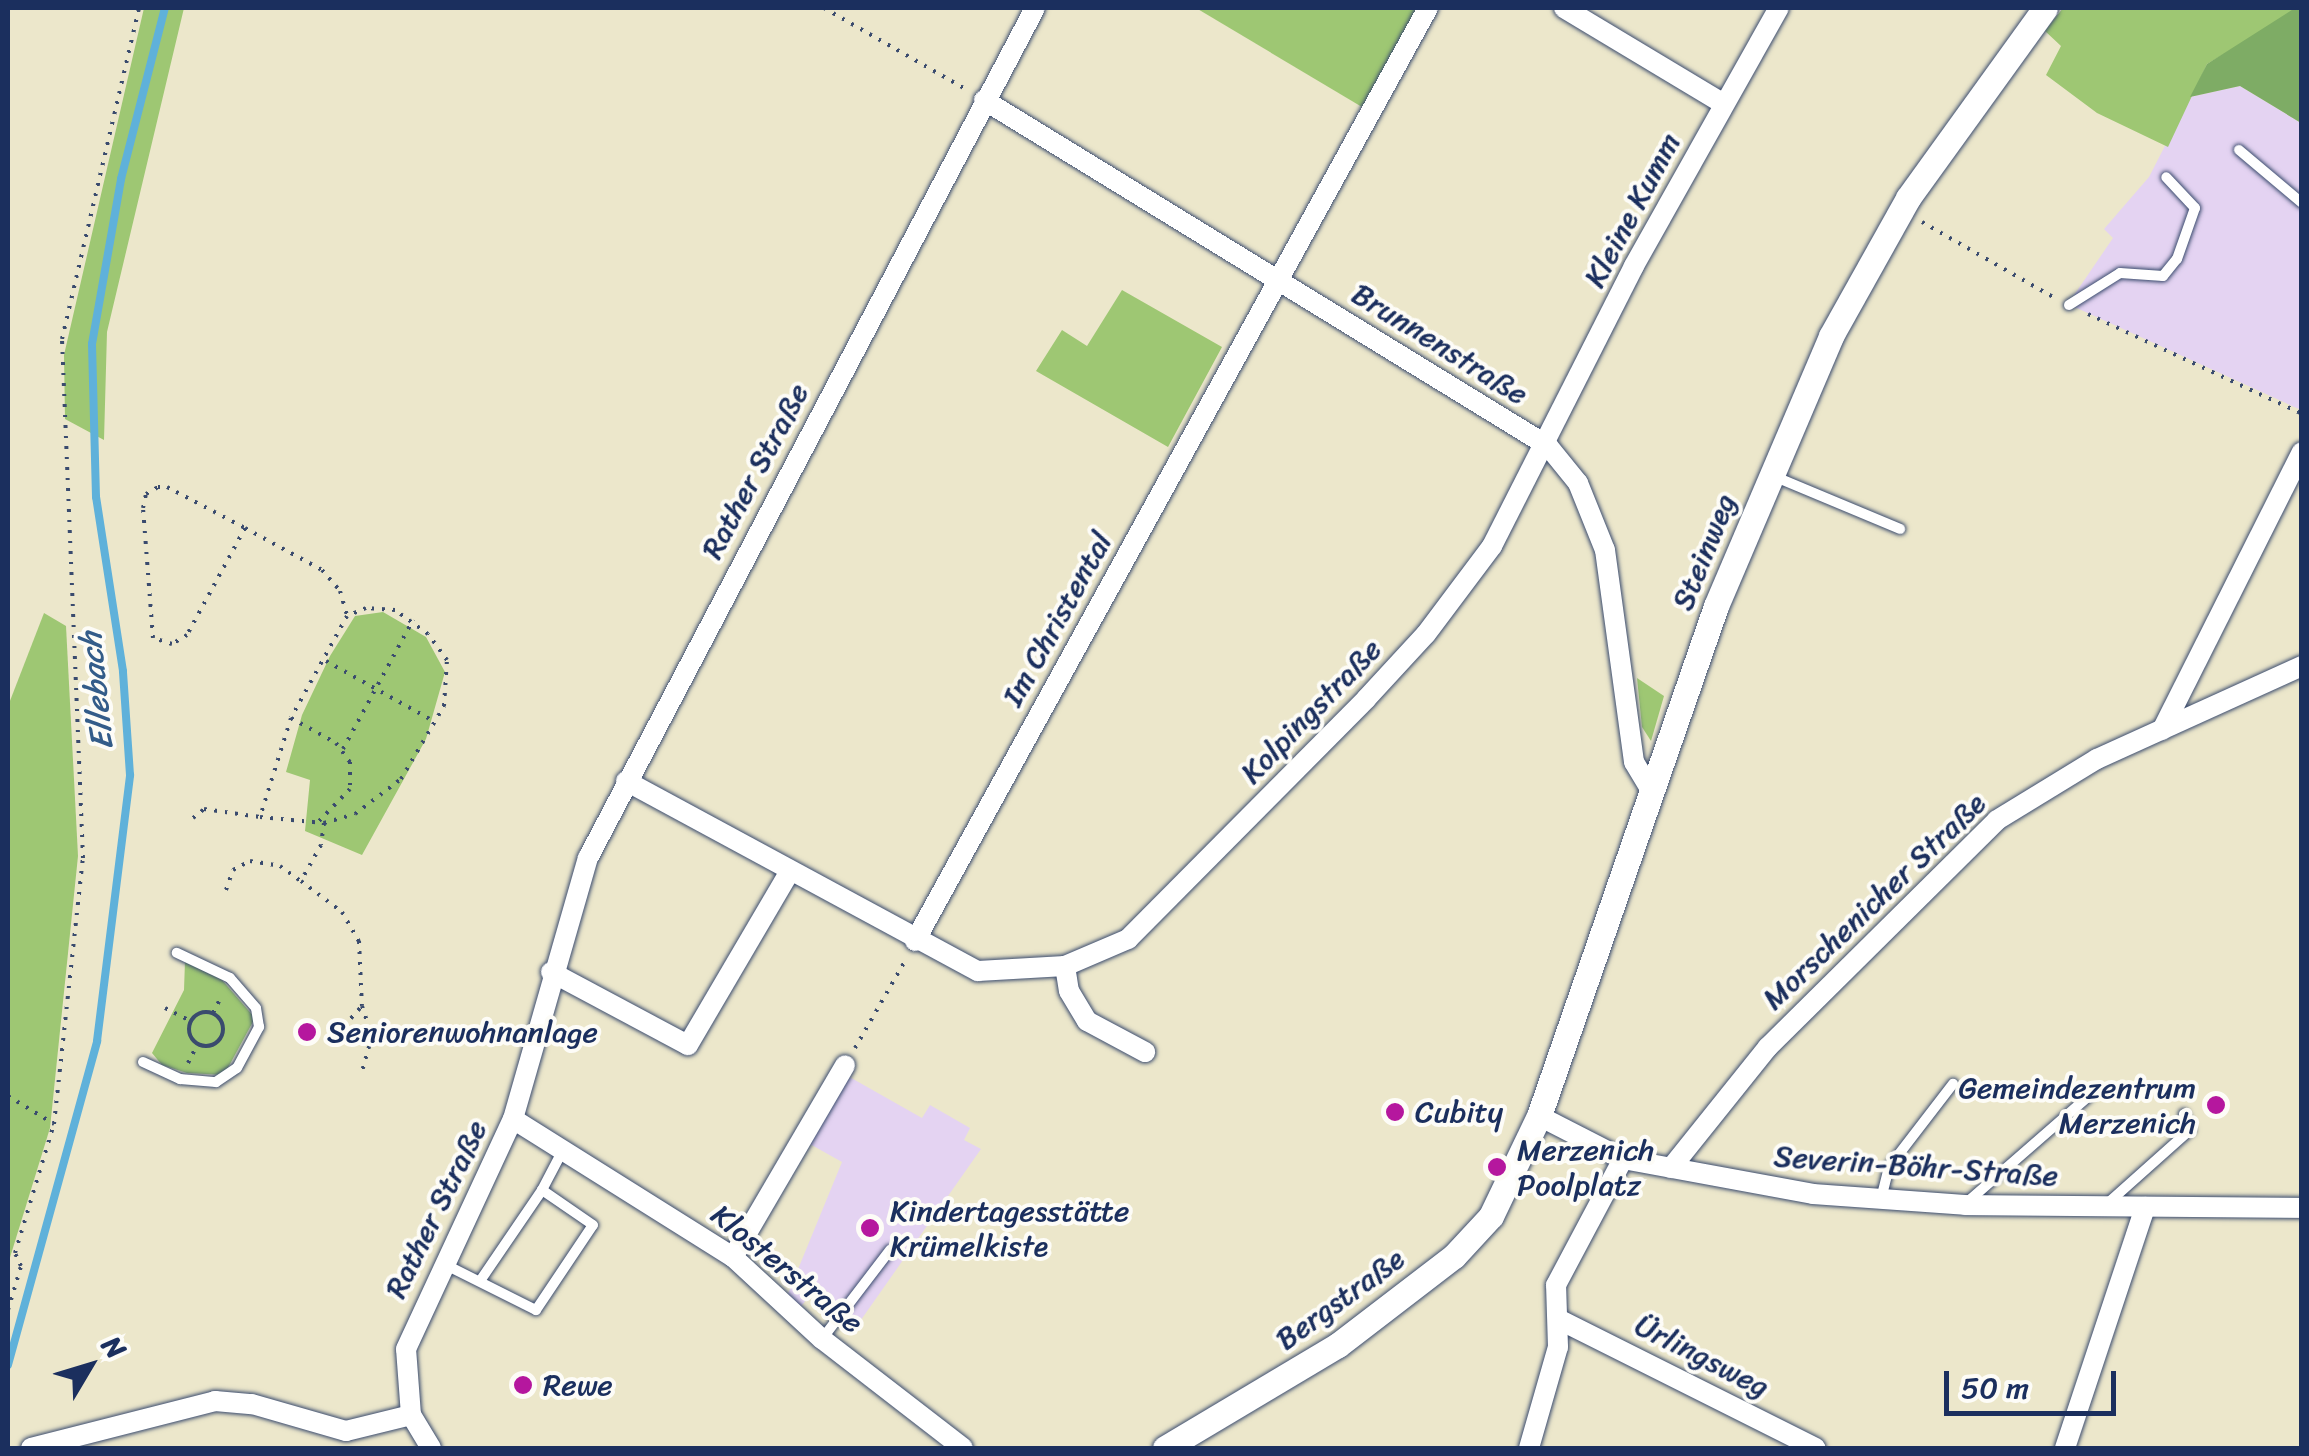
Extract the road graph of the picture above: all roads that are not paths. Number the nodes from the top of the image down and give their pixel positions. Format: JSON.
{"nodes":[{"id":1,"x":1036,"y":8,"type":"edge"},
{"id":2,"x":1428,"y":8,"type":"edge"},
{"id":3,"x":1564,"y":8,"type":"edge"},
{"id":4,"x":1779,"y":8,"type":"edge"},
{"id":5,"x":2045,"y":8,"type":"edge"},
{"id":6,"x":984,"y":100,"type":"junction"},
{"id":7,"x":1722,"y":103,"type":"junction"},
{"id":8,"x":2239,"y":150,"type":"dead end"},
{"id":9,"x":2166,"y":177,"type":"dead end"},
{"id":10,"x":2302,"y":203,"type":"edge"},
{"id":11,"x":1278,"y":279,"type":"junction"},
{"id":12,"x":2069,"y":305,"type":"road end"},
{"id":13,"x":1548,"y":446,"type":"junction"},
{"id":14,"x":2302,"y":452,"type":"edge"},
{"id":15,"x":1770,"y":475,"type":"junction"},
{"id":16,"x":1900,"y":529,"type":"dead end"},
{"id":17,"x":2302,"y":666,"type":"edge"},
{"id":18,"x":2162,"y":730,"type":"junction"},
{"id":19,"x":626,"y":781,"type":"junction"},
{"id":20,"x":1652,"y":792,"type":"junction"},
{"id":21,"x":790,"y":871,"type":"junction"},
{"id":22,"x":916,"y":941,"type":"junction"},
{"id":23,"x":177,"y":952,"type":"dead end"},
{"id":24,"x":1065,"y":966,"type":"junction"},
{"id":25,"x":551,"y":972,"type":"junction"},
{"id":26,"x":1145,"y":1052,"type":"dead end"},
{"id":27,"x":143,"y":1062,"type":"dead end"},
{"id":28,"x":846,"y":1065,"type":"road end"},
{"id":29,"x":1953,"y":1084,"type":"dead end"},
{"id":30,"x":2089,"y":1096,"type":"dead end"},
{"id":31,"x":2184,"y":1114,"type":"dead end"},
{"id":32,"x":1539,"y":1116,"type":"junction"},
{"id":33,"x":513,"y":1119,"type":"junction"},
{"id":34,"x":563,"y":1150,"type":"junction"},
{"id":35,"x":1623,"y":1158,"type":"junction"},
{"id":36,"x":1520,"y":1167,"type":"joint"},
{"id":37,"x":1672,"y":1168,"type":"junction"},
{"id":38,"x":542,"y":1190,"type":"junction"},
{"id":39,"x":1881,"y":1199,"type":"junction"},
{"id":40,"x":1964,"y":1205,"type":"junction"},
{"id":41,"x":2103,"y":1207,"type":"junction"},
{"id":42,"x":2145,"y":1208,"type":"junction"},
{"id":43,"x":2302,"y":1208,"type":"edge"},
{"id":44,"x":890,"y":1250,"type":"dead end"},
{"id":45,"x":734,"y":1256,"type":"junction"},
{"id":46,"x":443,"y":1264,"type":"junction"},
{"id":47,"x":480,"y":1281,"type":"junction"},
{"id":48,"x":1558,"y":1319,"type":"junction"},
{"id":49,"x":822,"y":1339,"type":"junction"},
{"id":50,"x":411,"y":1416,"type":"junction"},
{"id":51,"x":30,"y":1448,"type":"edge"},
{"id":52,"x":431,"y":1448,"type":"edge"},
{"id":53,"x":963,"y":1448,"type":"edge"},
{"id":54,"x":1166,"y":1448,"type":"edge"},
{"id":55,"x":1529,"y":1448,"type":"edge"},
{"id":56,"x":1816,"y":1448,"type":"edge"},
{"id":57,"x":2065,"y":1448,"type":"edge"}],
"edges":[{"from":1,"to":6,"type":"street","name":"Rather Straße"},
{"from":2,"to":11,"type":"street","name":"Im Christental"},
{"from":3,"to":7,"type":"street"},
{"from":4,"to":7,"type":"street","name":"Kleine Kumm"},
{"from":5,"to":15,"type":"street","name":"Steinweg"},
{"from":6,"to":11,"type":"street","name":"Brunnenstraße"},
{"from":6,"to":19,"type":"street","name":"Rather Straße"},
{"from":7,"to":13,"type":"street","name":"Kleine Kumm"},
{"from":8,"to":10,"type":"lane"},
{"from":9,"to":12,"type":"lane"},
{"from":11,"to":13,"type":"street","name":"Brunnenstraße"},
{"from":11,"to":22,"type":"street","name":"Im Christental"},
{"from":13,"to":20,"type":"street","name":"Brunnenstraße"},
{"from":13,"to":24,"type":"street","name":"Kolpingstraße"},
{"from":14,"to":18,"type":"street"},
{"from":15,"to":16,"type":"lane"},
{"from":15,"to":20,"type":"street","name":"Steinweg"},
{"from":17,"to":18,"type":"street","name":"Morschenicher Straße"},
{"from":18,"to":37,"type":"street","name":"Morschenicher Straße"},
{"from":19,"to":21,"type":"street","name":"Kolpingstraße"},
{"from":19,"to":25,"type":"street","name":"Rather Straße"},
{"from":20,"to":32,"type":"street","name":"Steinweg"},
{"from":21,"to":22,"type":"street","name":"Kolpingstraße"},
{"from":21,"to":25,"type":"street"},
{"from":22,"to":24,"type":"street","name":"Kolpingstraße"},
{"from":23,"to":27,"type":"lane"},
{"from":24,"to":26,"type":"street"},
{"from":25,"to":33,"type":"street","name":"Rather Straße"},
{"from":28,"to":45,"type":"street"},
{"from":29,"to":39,"type":"lane"},
{"from":30,"to":40,"type":"lane"},
{"from":31,"to":41,"type":"lane"},
{"from":32,"to":35,"type":"street","name":"Severin-Böhr-Straße"},
{"from":32,"to":36,"type":"street","name":"Steinweg"},
{"from":33,"to":34,"type":"street","name":"Klosterstraße"},
{"from":33,"to":46,"type":"street","name":"Rather Straße"},
{"from":34,"to":38,"type":"lane"},
{"from":34,"to":45,"type":"street","name":"Klosterstraße"},
{"from":35,"to":37,"type":"street","name":"Severin-Böhr-Straße"},
{"from":35,"to":48,"type":"street"},
{"from":36,"to":54,"type":"street","name":"Bergstraße"},
{"from":37,"to":39,"type":"street","name":"Severin-Böhr-Straße"},
{"from":38,"to":47,"type":"lane"},
{"from":38,"to":47,"type":"lane"},
{"from":39,"to":40,"type":"street","name":"Severin-Böhr-Straße"},
{"from":40,"to":41,"type":"street","name":"Severin-Böhr-Straße"},
{"from":41,"to":42,"type":"street","name":"Severin-Böhr-Straße"},
{"from":42,"to":43,"type":"street","name":"Severin-Böhr-Straße"},
{"from":42,"to":57,"type":"street"},
{"from":44,"to":49,"type":"lane"},
{"from":45,"to":49,"type":"street","name":"Klosterstraße"},
{"from":46,"to":47,"type":"lane"},
{"from":46,"to":50,"type":"street","name":"Rather Straße"},
{"from":48,"to":55,"type":"street"},
{"from":48,"to":56,"type":"street","name":"Ürlingsweg"},
{"from":49,"to":53,"type":"street","name":"Klosterstraße"},
{"from":50,"to":51,"type":"street"},
{"from":50,"to":52,"type":"street"}]}
